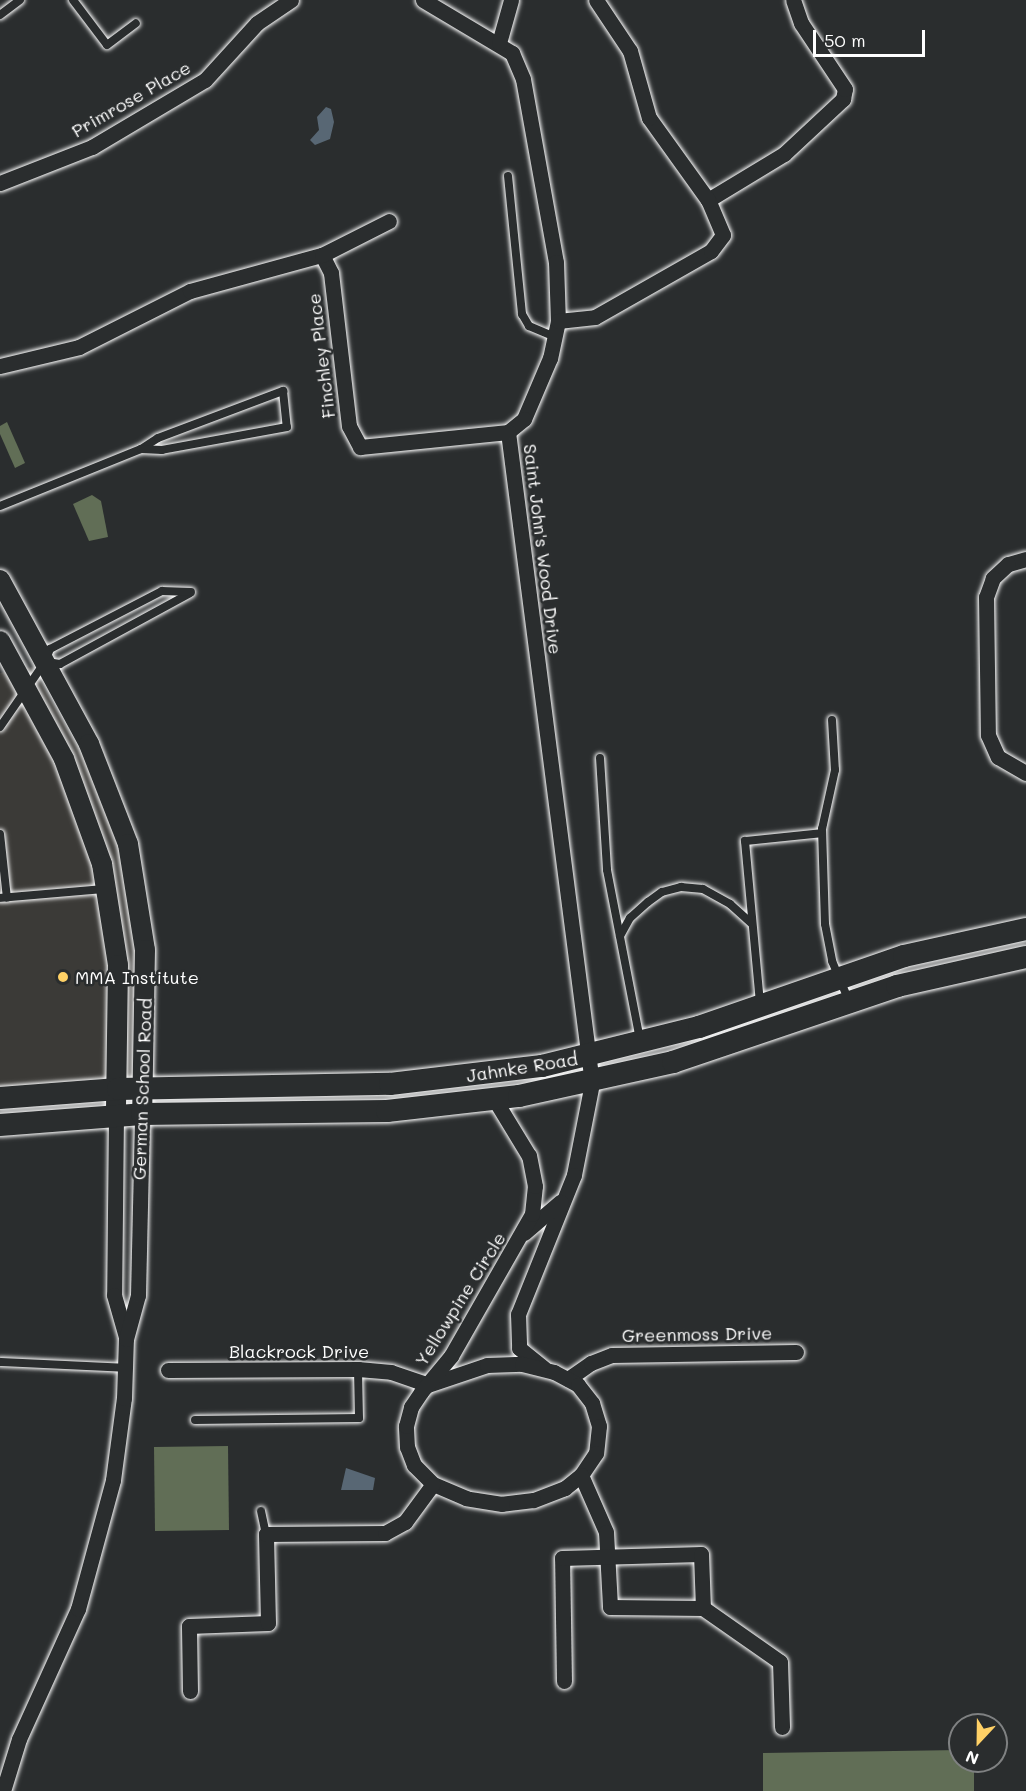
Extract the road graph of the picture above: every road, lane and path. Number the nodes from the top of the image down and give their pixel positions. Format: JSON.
{"nodes":[{"id":1,"x":20,"y":0,"type":"edge"},
{"id":2,"x":73,"y":0,"type":"edge"},
{"id":3,"x":291,"y":0,"type":"edge"},
{"id":4,"x":423,"y":0,"type":"edge"},
{"id":5,"x":511,"y":0,"type":"edge"},
{"id":6,"x":597,"y":0,"type":"edge"},
{"id":7,"x":793,"y":0,"type":"edge"},
{"id":8,"x":0,"y":15,"type":"edge"},
{"id":9,"x":136,"y":22,"type":"dead end"},
{"id":10,"x":499,"y":43,"type":"junction"},
{"id":11,"x":508,"y":176,"type":"dead end"},
{"id":12,"x":0,"y":183,"type":"edge"},
{"id":13,"x":708,"y":200,"type":"junction"},
{"id":14,"x":389,"y":221,"type":"dead end"},
{"id":15,"x":322,"y":255,"type":"junction"},
{"id":16,"x":557,"y":329,"type":"junction"},
{"id":17,"x":0,"y":366,"type":"edge"},
{"id":18,"x":508,"y":432,"type":"junction"},
{"id":19,"x":141,"y":449,"type":"junction"},
{"id":20,"x":0,"y":506,"type":"edge"},
{"id":21,"x":1026,"y":559,"type":"edge"},
{"id":22,"x":0,"y":580,"type":"edge"},
{"id":23,"x":0,"y":641,"type":"edge"},
{"id":24,"x":45,"y":662,"type":"junction"},
{"id":25,"x":25,"y":689,"type":"junction"},
{"id":26,"x":832,"y":720,"type":"dead end"},
{"id":27,"x":0,"y":727,"type":"edge"},
{"id":28,"x":600,"y":758,"type":"dead end"},
{"id":29,"x":1026,"y":773,"type":"edge"},
{"id":30,"x":822,"y":832,"type":"junction"},
{"id":31,"x":0,"y":834,"type":"edge"},
{"id":32,"x":108,"y":889,"type":"junction"},
{"id":33,"x":3,"y":898,"type":"edge"},
{"id":34,"x":751,"y":923,"type":"junction"},
{"id":35,"x":1026,"y":929,"type":"edge"},
{"id":36,"x":620,"y":936,"type":"junction"},
{"id":37,"x":1026,"y":957,"type":"edge"},
{"id":38,"x":838,"y":977,"type":"junction"},
{"id":39,"x":849,"y":1002,"type":"junction"},
{"id":40,"x":760,"y":1005,"type":"junction"},
{"id":41,"x":641,"y":1044,"type":"junction"},
{"id":42,"x":590,"y":1056,"type":"junction"},
{"id":43,"x":592,"y":1083,"type":"junction"},
{"id":44,"x":144,"y":1088,"type":"junction"},
{"id":45,"x":118,"y":1089,"type":"junction"},
{"id":46,"x":0,"y":1098,"type":"edge"},
{"id":47,"x":495,"y":1100,"type":"junction"},
{"id":48,"x":142,"y":1114,"type":"junction"},
{"id":49,"x":116,"y":1116,"type":"junction"},
{"id":50,"x":0,"y":1125,"type":"edge"},
{"id":51,"x":568,"y":1193,"type":"junction"},
{"id":52,"x":524,"y":1234,"type":"junction"},
{"id":53,"x":126,"y":1340,"type":"junction"},
{"id":54,"x":796,"y":1352,"type":"dead end"},
{"id":55,"x":0,"y":1362,"type":"edge"},
{"id":56,"x":125,"y":1368,"type":"junction"},
{"id":57,"x":544,"y":1368,"type":"junction"},
{"id":58,"x":358,"y":1369,"type":"junction"},
{"id":59,"x":168,"y":1370,"type":"dead end"},
{"id":60,"x":568,"y":1379,"type":"junction"},
{"id":61,"x":428,"y":1385,"type":"junction"},
{"id":62,"x":195,"y":1420,"type":"dead end"},
{"id":63,"x":581,"y":1475,"type":"junction"},
{"id":64,"x":433,"y":1484,"type":"junction"},
{"id":65,"x":261,"y":1511,"type":"dead end"},
{"id":66,"x":266,"y":1534,"type":"junction"},
{"id":67,"x":609,"y":1556,"type":"junction"},
{"id":68,"x":703,"y":1608,"type":"junction"},
{"id":69,"x":564,"y":1682,"type":"dead end"},
{"id":70,"x":190,"y":1691,"type":"dead end"},
{"id":71,"x":782,"y":1727,"type":"dead end"},
{"id":72,"x":3,"y":1791,"type":"edge"}],
"edges":[{"from":1,"to":8,"type":"lane"},
{"from":2,"to":9,"type":"lane"},
{"from":3,"to":12,"type":"street","name":"Primrose Place"},
{"from":4,"to":10,"type":"street"},
{"from":5,"to":10,"type":"street"},
{"from":6,"to":13,"type":"street"},
{"from":7,"to":13,"type":"street"},
{"from":10,"to":16,"type":"street","name":"Saint John's Wood Drive"},
{"from":11,"to":16,"type":"lane"},
{"from":13,"to":16,"type":"street"},
{"from":14,"to":15,"type":"street"},
{"from":15,"to":17,"type":"street"},
{"from":15,"to":18,"type":"street","name":"Finchley Place"},
{"from":16,"to":18,"type":"street","name":"Saint John's Wood Drive"},
{"from":18,"to":42,"type":"street","name":"Saint John's Wood Drive"},
{"from":19,"to":19,"type":"lane"},
{"from":19,"to":20,"type":"lane"},
{"from":21,"to":29,"type":"street"},
{"from":22,"to":24,"type":"street","name":"German School Road"},
{"from":23,"to":25,"type":"street","name":"German School Road"},
{"from":24,"to":24,"type":"lane"},
{"from":24,"to":25,"type":"lane"},
{"from":24,"to":44,"type":"street","name":"German School Road"},
{"from":25,"to":27,"type":"lane"},
{"from":25,"to":32,"type":"street","name":"German School Road"},
{"from":26,"to":30,"type":"lane"},
{"from":28,"to":36,"type":"lane"},
{"from":30,"to":34,"type":"lane"},
{"from":30,"to":38,"type":"lane"},
{"from":31,"to":33,"type":"lane"},
{"from":32,"to":33,"type":"lane"},
{"from":32,"to":45,"type":"street","name":"German School Road"},
{"from":34,"to":36,"type":"lane"},
{"from":34,"to":40,"type":"lane"},
{"from":35,"to":38,"type":"main road","name":"Jahnke Road"},
{"from":36,"to":41,"type":"lane"},
{"from":37,"to":39,"type":"main road","name":"Jahnke Road"},
{"from":38,"to":39,"type":"lane"},
{"from":38,"to":40,"type":"main road","name":"Jahnke Road"},
{"from":39,"to":43,"type":"main road","name":"Jahnke Road"},
{"from":40,"to":41,"type":"main road","name":"Jahnke Road"},
{"from":41,"to":42,"type":"main road","name":"Jahnke Road"},
{"from":42,"to":43,"type":"street","name":"Yellowpine Circle"},
{"from":42,"to":44,"type":"main road","name":"Jahnke Road"},
{"from":43,"to":47,"type":"main road","name":"Jahnke Road"},
{"from":43,"to":51,"type":"street","name":"Yellowpine Circle"},
{"from":44,"to":45,"type":"main road","name":"Jahnke Road"},
{"from":44,"to":48,"type":"street","name":"German School Road"},
{"from":45,"to":46,"type":"main road","name":"Jahnke Road"},
{"from":45,"to":49,"type":"street","name":"German School Road"},
{"from":47,"to":48,"type":"main road","name":"Jahnke Road"},
{"from":47,"to":52,"type":"street","name":"Yellowpine Circle"},
{"from":48,"to":49,"type":"main road","name":"Jahnke Road"},
{"from":48,"to":53,"type":"street","name":"German School Road"},
{"from":49,"to":50,"type":"main road","name":"Jahnke Road"},
{"from":49,"to":53,"type":"street","name":"German School Road"},
{"from":51,"to":52,"type":"street","name":"Yellowpine Circle"},
{"from":51,"to":57,"type":"street","name":"Yellowpine Circle"},
{"from":52,"to":61,"type":"street","name":"Yellowpine Circle"},
{"from":53,"to":56,"type":"street","name":"German School Road"},
{"from":54,"to":60,"type":"street","name":"Greenmoss Drive"},
{"from":55,"to":56,"type":"lane"},
{"from":56,"to":72,"type":"street","name":"German School Road"},
{"from":57,"to":60,"type":"street","name":"Yellowpine Circle"},
{"from":57,"to":61,"type":"street","name":"Yellowpine Circle"},
{"from":58,"to":59,"type":"street","name":"Blackrock Drive"},
{"from":58,"to":61,"type":"street","name":"Blackrock Drive"},
{"from":58,"to":62,"type":"lane"},
{"from":60,"to":63,"type":"street","name":"Yellowpine Circle"},
{"from":61,"to":64,"type":"street","name":"Yellowpine Circle"},
{"from":63,"to":64,"type":"street","name":"Yellowpine Circle"},
{"from":63,"to":67,"type":"street"},
{"from":64,"to":66,"type":"street"},
{"from":65,"to":66,"type":"lane"},
{"from":66,"to":70,"type":"street"},
{"from":67,"to":68,"type":"street"},
{"from":67,"to":68,"type":"street"},
{"from":67,"to":69,"type":"street"},
{"from":68,"to":71,"type":"street"}]}
